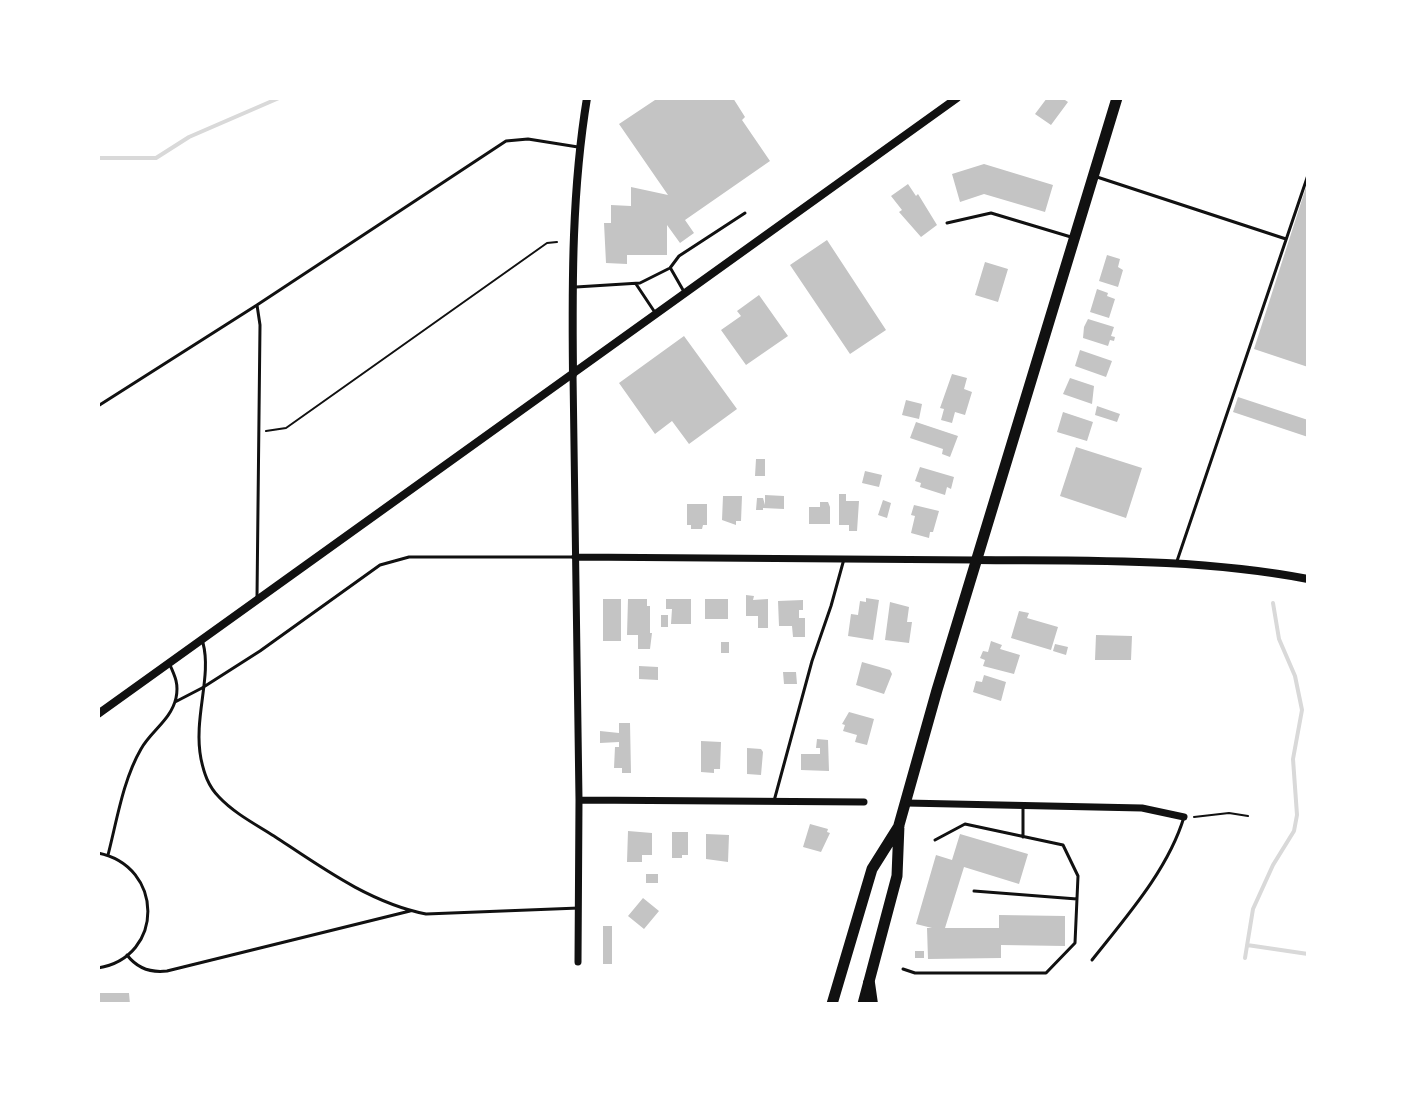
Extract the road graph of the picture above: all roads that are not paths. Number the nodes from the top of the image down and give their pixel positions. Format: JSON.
{"nodes":[{"id":1,"x":587,"y":98,"type":"edge"},
{"id":2,"x":957,"y":98,"type":"edge"},
{"id":3,"x":1117,"y":98,"type":"edge"},
{"id":4,"x":579,"y":148,"type":"junction"},
{"id":5,"x":1308,"y":175,"type":"edge"},
{"id":6,"x":1093,"y":176,"type":"junction"},
{"id":7,"x":745,"y":213,"type":"dead end"},
{"id":8,"x":947,"y":223,"type":"dead end"},
{"id":9,"x":1074,"y":238,"type":"junction"},
{"id":10,"x":1286,"y":239,"type":"junction"},
{"id":11,"x":670,"y":268,"type":"junction"},
{"id":12,"x":636,"y":284,"type":"junction"},
{"id":13,"x":574,"y":287,"type":"junction"},
{"id":14,"x":685,"y":293,"type":"junction"},
{"id":15,"x":257,"y":305,"type":"junction"},
{"id":16,"x":656,"y":314,"type":"junction"},
{"id":17,"x":573,"y":374,"type":"junction"},
{"id":18,"x":98,"y":406,"type":"edge"},
{"id":19,"x":575,"y":557,"type":"junction"},
{"id":20,"x":844,"y":559,"type":"junction"},
{"id":21,"x":976,"y":560,"type":"junction"},
{"id":22,"x":1176,"y":562,"type":"junction"},
{"id":23,"x":1308,"y":579,"type":"edge"},
{"id":24,"x":257,"y":601,"type":"junction"},
{"id":25,"x":202,"y":640,"type":"junction"},
{"id":26,"x":169,"y":663,"type":"junction"},
{"id":27,"x":202,"y":688,"type":"junction"},
{"id":28,"x":175,"y":702,"type":"junction"},
{"id":29,"x":98,"y":714,"type":"edge"},
{"id":30,"x":579,"y":800,"type":"junction"},
{"id":31,"x":774,"y":802,"type":"junction"},
{"id":32,"x":864,"y":802,"type":"dead end"},
{"id":33,"x":906,"y":803,"type":"junction"},
{"id":34,"x":1023,"y":805,"type":"junction"},
{"id":35,"x":1184,"y":817,"type":"joint"},
{"id":36,"x":899,"y":825,"type":"junction"},
{"id":37,"x":1023,"y":837,"type":"junction"},
{"id":38,"x":935,"y":840,"type":"dead end"},
{"id":39,"x":98,"y":853,"type":"edge"},
{"id":40,"x":108,"y":855,"type":"junction"},
{"id":41,"x":974,"y":891,"type":"dead end"},
{"id":42,"x":1077,"y":899,"type":"junction"},
{"id":43,"x":579,"y":908,"type":"junction"},
{"id":44,"x":411,"y":911,"type":"junction"},
{"id":45,"x":127,"y":955,"type":"junction"},
{"id":46,"x":1092,"y":960,"type":"dead end"},
{"id":47,"x":578,"y":962,"type":"dead end"},
{"id":48,"x":98,"y":968,"type":"edge"},
{"id":49,"x":903,"y":969,"type":"dead end"},
{"id":50,"x":869,"y":983,"type":"junction"},
{"id":51,"x":832,"y":1004,"type":"edge"},
{"id":52,"x":863,"y":1004,"type":"edge"},
{"id":53,"x":872,"y":1004,"type":"edge"}],
"edges":[{"from":1,"to":4,"type":"street"},
{"from":2,"to":14,"type":"street"},
{"from":3,"to":6,"type":"main road"},
{"from":4,"to":13,"type":"street"},
{"from":4,"to":15,"type":"lane"},
{"from":5,"to":10,"type":"lane"},
{"from":6,"to":9,"type":"main road"},
{"from":6,"to":10,"type":"lane"},
{"from":7,"to":11,"type":"lane"},
{"from":8,"to":9,"type":"lane"},
{"from":9,"to":21,"type":"main road"},
{"from":10,"to":22,"type":"lane"},
{"from":11,"to":12,"type":"lane"},
{"from":11,"to":14,"type":"lane"},
{"from":12,"to":13,"type":"lane"},
{"from":12,"to":16,"type":"lane"},
{"from":13,"to":17,"type":"street"},
{"from":14,"to":16,"type":"street"},
{"from":15,"to":18,"type":"lane"},
{"from":15,"to":24,"type":"lane"},
{"from":16,"to":17,"type":"street"},
{"from":17,"to":19,"type":"street"},
{"from":17,"to":24,"type":"street"},
{"from":19,"to":20,"type":"street"},
{"from":19,"to":27,"type":"lane"},
{"from":19,"to":30,"type":"street"},
{"from":20,"to":21,"type":"street"},
{"from":20,"to":31,"type":"lane"},
{"from":21,"to":22,"type":"street"},
{"from":21,"to":33,"type":"main road"},
{"from":22,"to":23,"type":"street"},
{"from":24,"to":25,"type":"street"},
{"from":25,"to":26,"type":"street"},
{"from":25,"to":27,"type":"lane"},
{"from":26,"to":28,"type":"lane"},
{"from":26,"to":29,"type":"street"},
{"from":27,"to":28,"type":"lane"},
{"from":27,"to":44,"type":"lane"},
{"from":28,"to":40,"type":"lane"},
{"from":30,"to":31,"type":"street"},
{"from":30,"to":43,"type":"street"},
{"from":31,"to":32,"type":"street"},
{"from":33,"to":34,"type":"street"},
{"from":33,"to":36,"type":"main road"},
{"from":34,"to":35,"type":"street"},
{"from":34,"to":37,"type":"lane"},
{"from":35,"to":46,"type":"lane"},
{"from":36,"to":50,"type":"main road"},
{"from":36,"to":51,"type":"main road"},
{"from":37,"to":38,"type":"lane"},
{"from":37,"to":42,"type":"lane"},
{"from":39,"to":40,"type":"lane"},
{"from":40,"to":45,"type":"lane"},
{"from":41,"to":42,"type":"lane"},
{"from":42,"to":49,"type":"lane"},
{"from":43,"to":44,"type":"lane"},
{"from":43,"to":47,"type":"street"},
{"from":44,"to":45,"type":"lane"},
{"from":45,"to":48,"type":"lane"},
{"from":50,"to":52,"type":"main road"},
{"from":50,"to":53,"type":"highway"}]}
